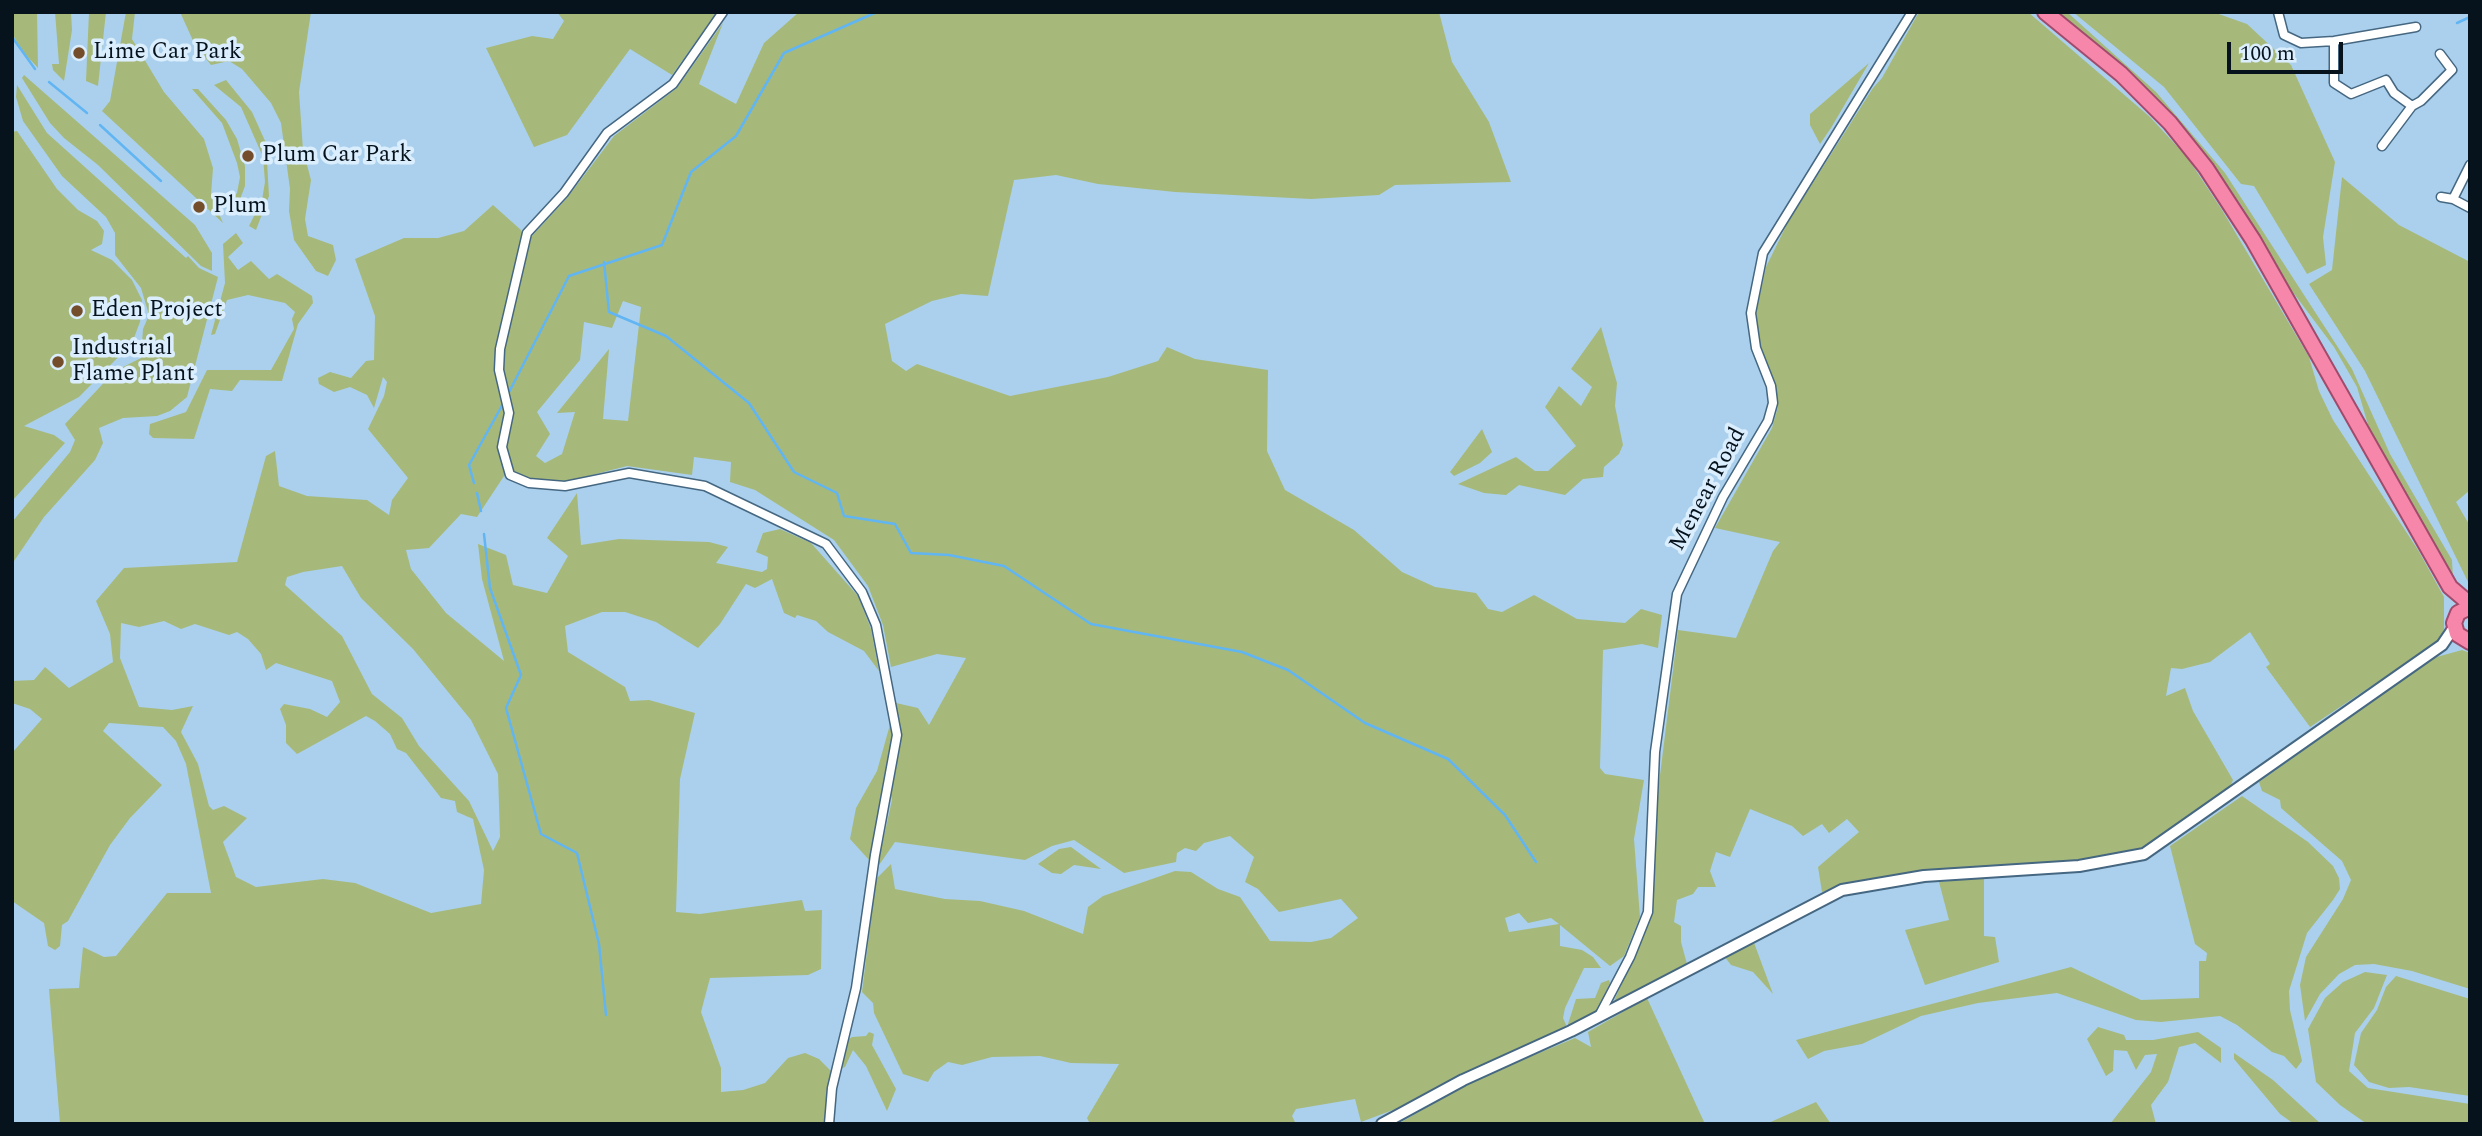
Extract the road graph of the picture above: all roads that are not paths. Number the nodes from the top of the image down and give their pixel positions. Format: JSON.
{"nodes":[{"id":1,"x":723,"y":12,"type":"edge"},
{"id":2,"x":1912,"y":12,"type":"edge"},
{"id":3,"x":2045,"y":12,"type":"edge"},
{"id":4,"x":2278,"y":12,"type":"edge"},
{"id":5,"x":2416,"y":27,"type":"dead end"},
{"id":6,"x":2334,"y":41,"type":"junction"},
{"id":7,"x":2440,"y":54,"type":"dead end"},
{"id":8,"x":2412,"y":106,"type":"junction"},
{"id":9,"x":2382,"y":146,"type":"dead end"},
{"id":10,"x":2470,"y":165,"type":"edge"},
{"id":11,"x":2441,"y":197,"type":"dead end"},
{"id":12,"x":2453,"y":199,"type":"junction"},
{"id":13,"x":2470,"y":208,"type":"edge"},
{"id":14,"x":2450,"y":587,"type":"junction"},
{"id":15,"x":2470,"y":606,"type":"edge"},
{"id":16,"x":2455,"y":623,"type":"junction"},
{"id":17,"x":2467,"y":641,"type":"edge"},
{"id":18,"x":2442,"y":645,"type":"junction"},
{"id":19,"x":1597,"y":1018,"type":"junction"},
{"id":20,"x":829,"y":1124,"type":"edge"},
{"id":21,"x":1382,"y":1124,"type":"edge"}],
"edges":[{"from":1,"to":20,"type":"street"},
{"from":2,"to":19,"type":"street","name":"Menear Road"},
{"from":3,"to":14,"type":"highway"},
{"from":4,"to":6,"type":"street"},
{"from":5,"to":6,"type":"street"},
{"from":6,"to":8,"type":"street"},
{"from":7,"to":8,"type":"street"},
{"from":8,"to":9,"type":"street"},
{"from":10,"to":12,"type":"street"},
{"from":11,"to":12,"type":"street"},
{"from":12,"to":13,"type":"street"},
{"from":14,"to":15,"type":"highway"},
{"from":14,"to":16,"type":"highway"},
{"from":15,"to":16,"type":"highway"},
{"from":16,"to":17,"type":"highway"},
{"from":16,"to":18,"type":"street"},
{"from":17,"to":18,"type":"street"},
{"from":18,"to":19,"type":"street"},
{"from":19,"to":21,"type":"street"}]}
